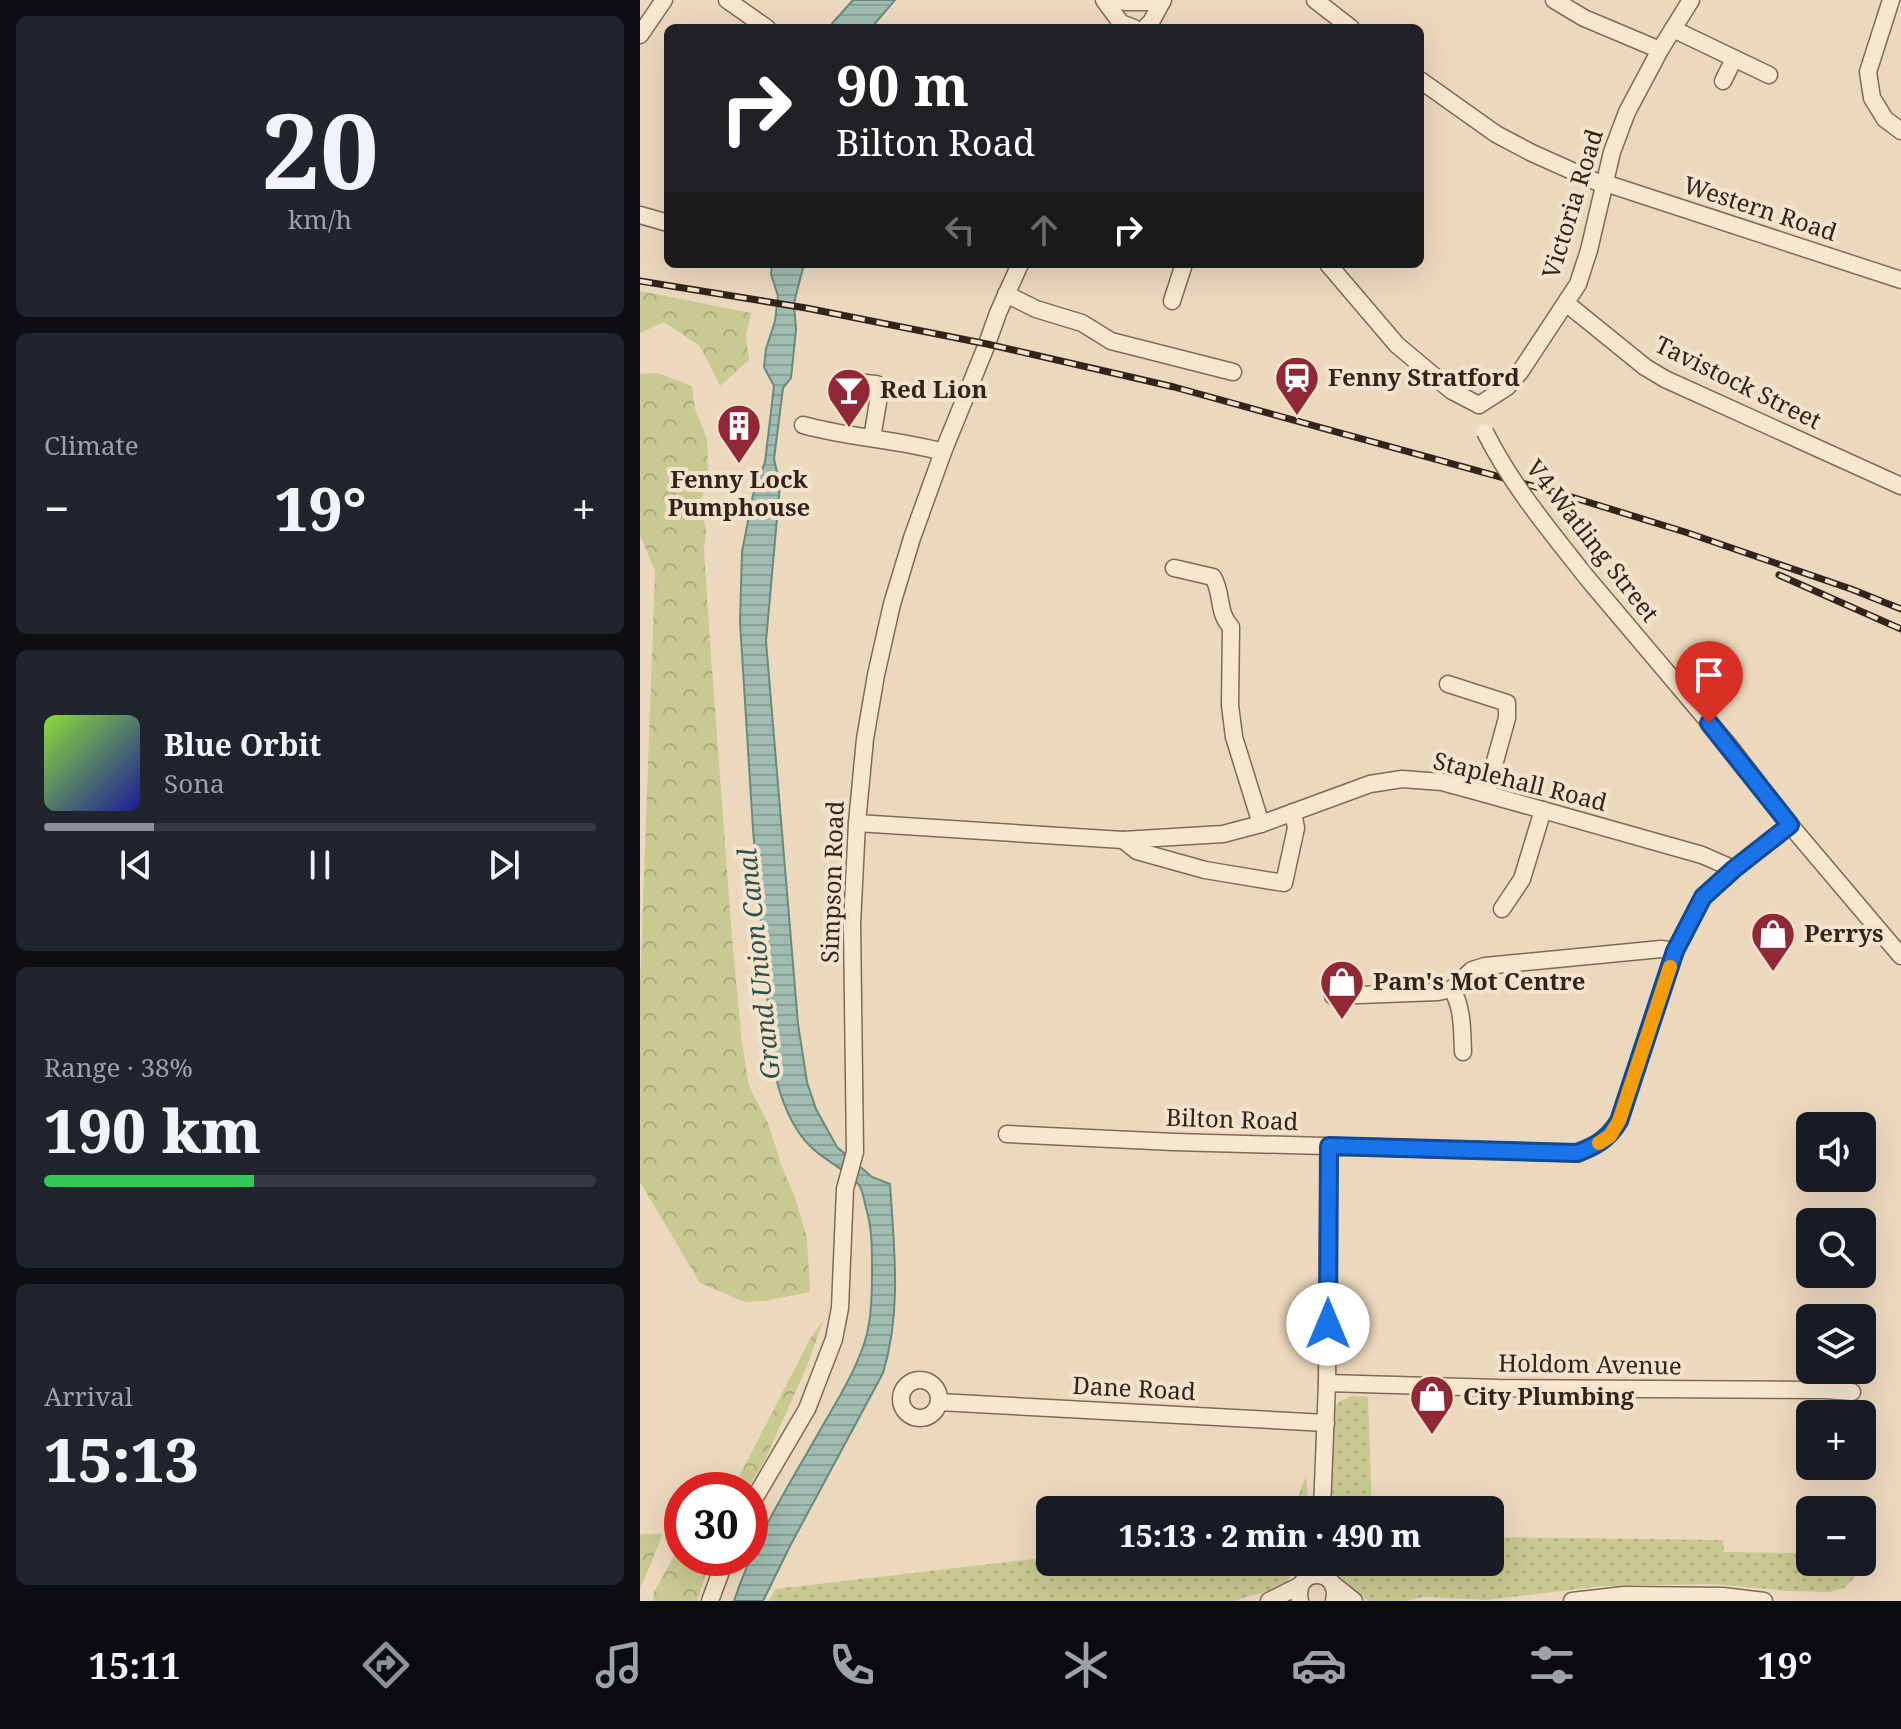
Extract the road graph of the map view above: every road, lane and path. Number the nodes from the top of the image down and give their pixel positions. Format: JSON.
{"nodes":[{"id":1,"x":664,"y":0,"type":"edge"},
{"id":2,"x":727,"y":0,"type":"edge"},
{"id":3,"x":1106,"y":0,"type":"edge"},
{"id":4,"x":1315,"y":0,"type":"edge"},
{"id":5,"x":1554,"y":0,"type":"edge"},
{"id":6,"x":1691,"y":0,"type":"edge"},
{"id":7,"x":1891,"y":0,"type":"edge"},
{"id":8,"x":1162,"y":1,"type":"edge"},
{"id":9,"x":761,"y":24,"type":"edge"},
{"id":10,"x":1124,"y":24,"type":"edge"},
{"id":11,"x":1149,"y":24,"type":"edge"},
{"id":12,"x":1346,"y":24,"type":"edge"},
{"id":13,"x":1673,"y":29,"type":"junction"},
{"id":14,"x":640,"y":35,"type":"edge"},
{"id":15,"x":1660,"y":50,"type":"junction"},
{"id":16,"x":1734,"y":59,"type":"junction"},
{"id":17,"x":1769,"y":75,"type":"dead end"},
{"id":18,"x":1723,"y":81,"type":"dead end"},
{"id":19,"x":1424,"y":83,"type":"edge"},
{"id":20,"x":1901,"y":131,"type":"edge"},
{"id":21,"x":1605,"y":184,"type":"junction"},
{"id":22,"x":640,"y":215,"type":"edge"},
{"id":23,"x":664,"y":221,"type":"edge"},
{"id":24,"x":1018,"y":268,"type":"edge"},
{"id":25,"x":1183,"y":268,"type":"edge"},
{"id":26,"x":1331,"y":268,"type":"edge"},
{"id":27,"x":1901,"y":280,"type":"edge"},
{"id":28,"x":1006,"y":294,"type":"junction"},
{"id":29,"x":1172,"y":301,"type":"dead end"},
{"id":30,"x":1566,"y":303,"type":"junction"},
{"id":31,"x":1233,"y":372,"type":"dead end"},
{"id":32,"x":865,"y":383,"type":"dead end"},
{"id":33,"x":1479,"y":405,"type":"junction"},
{"id":34,"x":803,"y":425,"type":"dead end"},
{"id":35,"x":872,"y":438,"type":"junction"},
{"id":36,"x":943,"y":452,"type":"junction"},
{"id":37,"x":1901,"y":486,"type":"edge"},
{"id":38,"x":1174,"y":568,"type":"dead end"},
{"id":39,"x":1448,"y":684,"type":"dead end"},
{"id":40,"x":1486,"y":794,"type":"junction"},
{"id":41,"x":1543,"y":810,"type":"junction"},
{"id":42,"x":1293,"y":812,"type":"junction"},
{"id":43,"x":857,"y":823,"type":"junction"},
{"id":44,"x":1261,"y":824,"type":"junction"},
{"id":45,"x":1790,"y":825,"type":"junction"},
{"id":46,"x":1123,"y":840,"type":"junction"},
{"id":47,"x":1734,"y":869,"type":"junction"},
{"id":48,"x":1502,"y":909,"type":"dead end"},
{"id":49,"x":1675,"y":951,"type":"junction"},
{"id":50,"x":1901,"y":956,"type":"edge"},
{"id":51,"x":1452,"y":989,"type":"junction"},
{"id":52,"x":1333,"y":996,"type":"dead end"},
{"id":53,"x":1463,"y":1052,"type":"dead end"},
{"id":54,"x":1007,"y":1134,"type":"dead end"},
{"id":55,"x":1329,"y":1146,"type":"junction"},
{"id":56,"x":1327,"y":1383,"type":"junction"},
{"id":57,"x":1852,"y":1392,"type":"dead end"},
{"id":58,"x":939,"y":1402,"type":"dead end"},
{"id":59,"x":1326,"y":1423,"type":"junction"},
{"id":60,"x":768,"y":1475,"type":"edge"},
{"id":61,"x":1323,"y":1496,"type":"edge"},
{"id":62,"x":719,"y":1576,"type":"edge"},
{"id":63,"x":1330,"y":1581,"type":"edge"},
{"id":64,"x":1301,"y":1589,"type":"edge"},
{"id":65,"x":710,"y":1601,"type":"edge"},
{"id":66,"x":1269,"y":1601,"type":"edge"},
{"id":67,"x":1354,"y":1601,"type":"edge"},
{"id":68,"x":1572,"y":1601,"type":"edge"},
{"id":69,"x":1764,"y":1601,"type":"edge"}],
"edges":[{"from":1,"to":14,"type":"street"},
{"from":2,"to":9,"type":"street"},
{"from":3,"to":8,"type":"street"},
{"from":3,"to":10,"type":"street"},
{"from":4,"to":12,"type":"street"},
{"from":5,"to":15,"type":"street"},
{"from":6,"to":13,"type":"street","name":"Victoria Road"},
{"from":7,"to":20,"type":"street"},
{"from":8,"to":11,"type":"street"},
{"from":13,"to":15,"type":"street","name":"Victoria Road"},
{"from":13,"to":16,"type":"street"},
{"from":15,"to":21,"type":"street","name":"Victoria Road"},
{"from":16,"to":17,"type":"street"},
{"from":16,"to":18,"type":"street"},
{"from":19,"to":21,"type":"street","name":"Western Road"},
{"from":21,"to":27,"type":"street","name":"Western Road"},
{"from":21,"to":30,"type":"street","name":"Victoria Road"},
{"from":22,"to":23,"type":"street"},
{"from":24,"to":28,"type":"street","name":"Simpson Road"},
{"from":25,"to":29,"type":"street"},
{"from":26,"to":33,"type":"street"},
{"from":28,"to":31,"type":"street"},
{"from":28,"to":36,"type":"street","name":"Simpson Road"},
{"from":30,"to":33,"type":"street","name":"Victoria Road"},
{"from":30,"to":37,"type":"street","name":"Tavistock Street"},
{"from":32,"to":35,"type":"street"},
{"from":33,"to":45,"type":"street","name":"V4 Watling Street","bridge":true},
{"from":34,"to":35,"type":"street"},
{"from":35,"to":36,"type":"street"},
{"from":36,"to":43,"type":"street","name":"Simpson Road"},
{"from":38,"to":44,"type":"street"},
{"from":39,"to":40,"type":"street"},
{"from":40,"to":41,"type":"street","name":"Staplehall Road"},
{"from":40,"to":42,"type":"street","name":"Staplehall Road"},
{"from":41,"to":47,"type":"street","name":"Staplehall Road"},
{"from":41,"to":48,"type":"street"},
{"from":42,"to":44,"type":"street","name":"Staplehall Road"},
{"from":42,"to":46,"type":"street","name":"Staplehall Road"},
{"from":43,"to":46,"type":"street","name":"Staplehall Road"},
{"from":43,"to":60,"type":"street","name":"Simpson Road"},
{"from":44,"to":46,"type":"street","name":"Staplehall Road"},
{"from":45,"to":47,"type":"street","name":"Bilton Road"},
{"from":45,"to":50,"type":"street","name":"V4 Watling Street"},
{"from":47,"to":49,"type":"street","name":"Bilton Road"},
{"from":49,"to":51,"type":"street"},
{"from":49,"to":55,"type":"street","name":"Bilton Road"},
{"from":51,"to":52,"type":"street"},
{"from":51,"to":53,"type":"street"},
{"from":54,"to":55,"type":"street","name":"Bilton Road"},
{"from":55,"to":56,"type":"street"},
{"from":56,"to":57,"type":"street","name":"Holdom Avenue"},
{"from":56,"to":59,"type":"street"},
{"from":58,"to":59,"type":"street","name":"Dane Road"},
{"from":59,"to":61,"type":"street"},
{"from":62,"to":65,"type":"street"},
{"from":63,"to":64,"type":"street"},
{"from":63,"to":67,"type":"street"},
{"from":64,"to":66,"type":"street"},
{"from":68,"to":69,"type":"street"}]}
